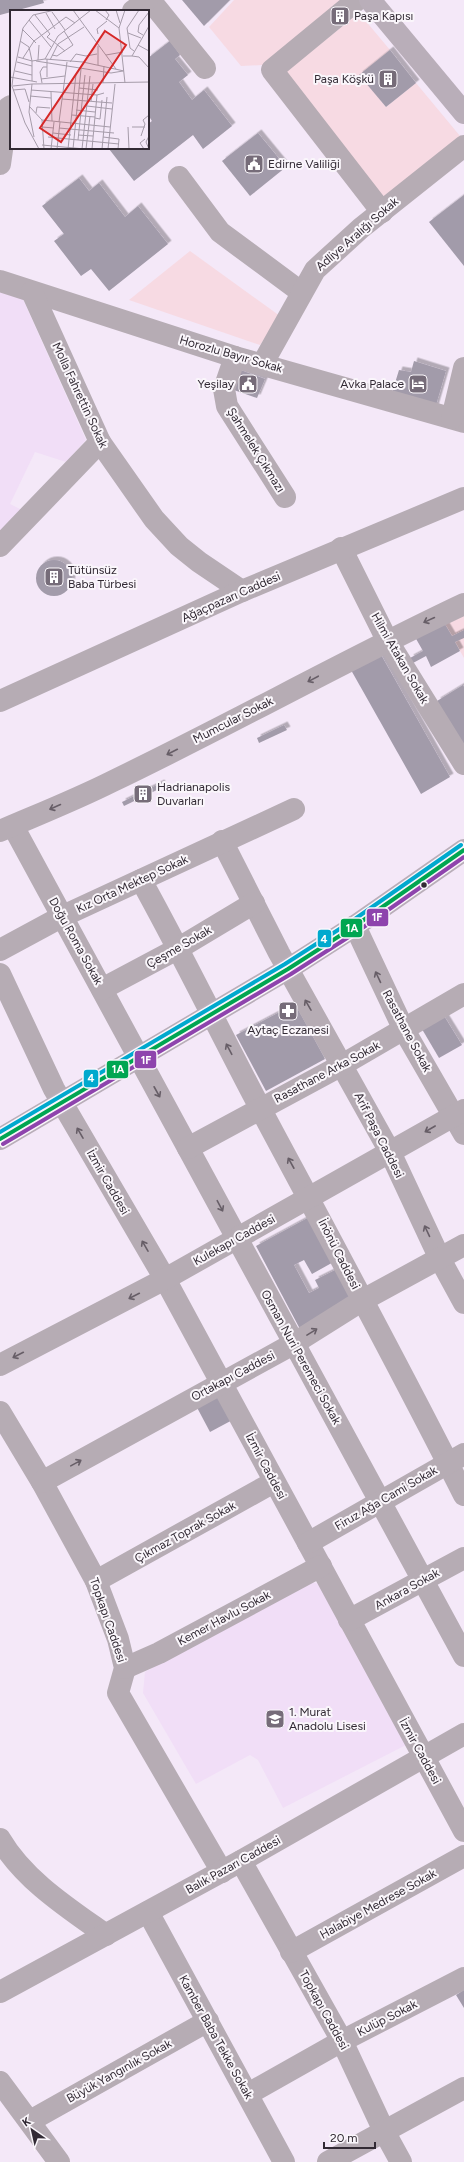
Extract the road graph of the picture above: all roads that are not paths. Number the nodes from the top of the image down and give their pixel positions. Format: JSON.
{"nodes":[{"id":1,"x":149,"y":0,"type":"edge"},
{"id":2,"x":357,"y":0,"type":"edge"},
{"id":3,"x":370,"y":0,"type":"edge"},
{"id":4,"x":134,"y":10,"type":"edge"},
{"id":5,"x":206,"y":68,"type":"dead end"},
{"id":6,"x":6,"y":106,"type":"edge"},
{"id":7,"x":464,"y":113,"type":"edge"},
{"id":8,"x":464,"y":146,"type":"edge"},
{"id":9,"x":0,"y":164,"type":"edge"},
{"id":10,"x":178,"y":177,"type":"dead end"},
{"id":11,"x":382,"y":212,"type":"junction"},
{"id":12,"x":0,"y":281,"type":"edge"},
{"id":13,"x":32,"y":292,"type":"junction"},
{"id":14,"x":301,"y":292,"type":"junction"},
{"id":15,"x":235,"y":357,"type":"junction"},
{"id":16,"x":263,"y":363,"type":"junction"},
{"id":17,"x":464,"y":368,"type":"edge"},
{"id":18,"x":458,"y":420,"type":"edge"},
{"id":19,"x":100,"y":442,"type":"junction"},
{"id":20,"x":285,"y":497,"type":"dead end"},
{"id":21,"x":464,"y":498,"type":"edge"},
{"id":22,"x":0,"y":546,"type":"edge"},
{"id":23,"x":342,"y":548,"type":"junction"},
{"id":24,"x":242,"y":591,"type":"junction"},
{"id":25,"x":464,"y":604,"type":"edge"},
{"id":26,"x":387,"y":640,"type":"junction"},
{"id":27,"x":0,"y":701,"type":"edge"},
{"id":28,"x":464,"y":764,"type":"edge"},
{"id":29,"x":294,"y":809,"type":"dead end"},
{"id":30,"x":6,"y":829,"type":"edge"},
{"id":31,"x":222,"y":841,"type":"junction"},
{"id":32,"x":464,"y":850,"type":"edge"},
{"id":33,"x":141,"y":880,"type":"junction"},
{"id":34,"x":254,"y":903,"type":"junction"},
{"id":35,"x":63,"y":916,"type":"junction"},
{"id":36,"x":355,"y":926,"type":"junction"},
{"id":37,"x":179,"y":948,"type":"junction"},
{"id":38,"x":0,"y":950,"type":"edge"},
{"id":39,"x":288,"y":969,"type":"junction"},
{"id":40,"x":0,"y":974,"type":"edge"},
{"id":41,"x":102,"y":989,"type":"junction"},
{"id":42,"x":464,"y":994,"type":"edge"},
{"id":43,"x":211,"y":1014,"type":"junction"},
{"id":44,"x":404,"y":1030,"type":"junction"},
{"id":45,"x":139,"y":1057,"type":"junction"},
{"id":46,"x":342,"y":1065,"type":"junction"},
{"id":47,"x":62,"y":1103,"type":"junction"},
{"id":48,"x":260,"y":1107,"type":"junction"},
{"id":49,"x":461,"y":1120,"type":"edge"},
{"id":50,"x":0,"y":1139,"type":"edge"},
{"id":51,"x":188,"y":1148,"type":"junction"},
{"id":52,"x":390,"y":1152,"type":"junction"},
{"id":53,"x":310,"y":1198,"type":"junction"},
{"id":54,"x":237,"y":1239,"type":"junction"},
{"id":55,"x":464,"y":1245,"type":"edge"},
{"id":56,"x":440,"y":1259,"type":"junction"},
{"id":57,"x":165,"y":1279,"type":"junction"},
{"id":58,"x":363,"y":1300,"type":"junction"},
{"id":59,"x":464,"y":1303,"type":"edge"},
{"id":60,"x":293,"y":1344,"type":"junction"},
{"id":61,"x":0,"y":1365,"type":"edge"},
{"id":62,"x":221,"y":1382,"type":"junction"},
{"id":63,"x":0,"y":1412,"type":"edge"},
{"id":64,"x":456,"y":1458,"type":"edge"},
{"id":65,"x":42,"y":1482,"type":"junction"},
{"id":66,"x":274,"y":1482,"type":"junction"},
{"id":67,"x":464,"y":1495,"type":"edge"},
{"id":68,"x":380,"y":1501,"type":"junction"},
{"id":69,"x":308,"y":1543,"type":"junction"},
{"id":70,"x":464,"y":1558,"type":"edge"},
{"id":71,"x":321,"y":1566,"type":"junction"},
{"id":72,"x":424,"y":1580,"type":"junction"},
{"id":73,"x":96,"y":1581,"type":"junction"},
{"id":74,"x":349,"y":1620,"type":"junction"},
{"id":75,"x":464,"y":1656,"type":"edge"},
{"id":76,"x":125,"y":1668,"type":"junction"},
{"id":77,"x":464,"y":1734,"type":"edge"},
{"id":78,"x":423,"y":1757,"type":"junction"},
{"id":79,"x":464,"y":1831,"type":"edge"},
{"id":80,"x":3,"y":1850,"type":"edge"},
{"id":81,"x":464,"y":1856,"type":"edge"},
{"id":82,"x":241,"y":1861,"type":"junction"},
{"id":83,"x":222,"y":1872,"type":"junction"},
{"id":84,"x":148,"y":1912,"type":"junction"},
{"id":85,"x":106,"y":1935,"type":"junction"},
{"id":86,"x":291,"y":1952,"type":"junction"},
{"id":87,"x":464,"y":1978,"type":"edge"},
{"id":88,"x":0,"y":1992,"type":"edge"},
{"id":89,"x":208,"y":2022,"type":"junction"},
{"id":90,"x":342,"y":2041,"type":"junction"},
{"id":91,"x":0,"y":2082,"type":"edge"},
{"id":92,"x":464,"y":2088,"type":"edge"},
{"id":93,"x":248,"y":2094,"type":"junction"},
{"id":94,"x":30,"y":2121,"type":"junction"},
{"id":95,"x":384,"y":2131,"type":"junction"},
{"id":96,"x":59,"y":2162,"type":"edge"},
{"id":97,"x":284,"y":2162,"type":"edge"},
{"id":98,"x":328,"y":2162,"type":"edge"},
{"id":99,"x":401,"y":2162,"type":"edge"}],
"edges":[{"from":1,"to":4,"type":"street"},
{"from":1,"to":5,"type":"street"},
{"from":2,"to":11,"type":"street"},
{"from":3,"to":7,"type":"main road"},
{"from":6,"to":9,"type":"street"},
{"from":8,"to":11,"type":"street","name":"Adliye Aralığı Sokak"},
{"from":10,"to":14,"type":"street"},
{"from":11,"to":14,"type":"street","name":"Adliye Aralığı Sokak"},
{"from":12,"to":13,"type":"street","name":"Horozlu Bayır Sokak"},
{"from":13,"to":15,"type":"street","name":"Horozlu Bayır Sokak"},
{"from":13,"to":19,"type":"street","name":"Molla Fahrettin Sokak"},
{"from":14,"to":16,"type":"street","name":"Adliye Aralığı Sokak"},
{"from":15,"to":16,"type":"street","name":"Horozlu Bayır Sokak"},
{"from":15,"to":20,"type":"street","name":"Şahmelek Çıkmazı"},
{"from":16,"to":18,"type":"street","name":"Horozlu Bayır Sokak"},
{"from":17,"to":18,"type":"street"},
{"from":19,"to":22,"type":"street"},
{"from":19,"to":24,"type":"street","name":"Molla Fahrettin Sokak"},
{"from":21,"to":23,"type":"street","name":"Ağaçpazarı Caddesi"},
{"from":23,"to":24,"type":"street","name":"Ağaçpazarı Caddesi"},
{"from":23,"to":26,"type":"street","name":"Hilmi Atakan Sokak"},
{"from":24,"to":27,"type":"street","name":"Ağaçpazarı Caddesi"},
{"from":25,"to":26,"type":"street","name":"Mumcular Sokak","one_way":true},
{"from":26,"to":28,"type":"street","name":"Hilmi Atakan Sokak"},
{"from":26,"to":30,"type":"street","name":"Mumcular Sokak","one_way":true},
{"from":29,"to":31,"type":"street","name":"Kız Orta Mektep Sokak"},
{"from":30,"to":35,"type":"street","name":"Doğu Roma Sokak"},
{"from":31,"to":33,"type":"street","name":"Kız Orta Mektep Sokak"},
{"from":31,"to":34,"type":"street","name":"Arif Paşa Caddesi"},
{"from":32,"to":36,"type":"main road"},
{"from":33,"to":35,"type":"street","name":"Kız Orta Mektep Sokak"},
{"from":33,"to":37,"type":"street","name":"İnönü Caddesi"},
{"from":34,"to":37,"type":"street","name":"Çeşme Sokak"},
{"from":34,"to":39,"type":"street","name":"Arif Paşa Caddesi"},
{"from":35,"to":38,"type":"street","name":"Kız Orta Mektep Sokak"},
{"from":35,"to":41,"type":"street","name":"Doğu Roma Sokak"},
{"from":36,"to":39,"type":"main road"},
{"from":44,"to":36,"type":"street","name":"Rasathane Sokak","one_way":true},
{"from":37,"to":41,"type":"street","name":"Çeşme Sokak"},
{"from":37,"to":43,"type":"street","name":"İnönü Caddesi"},
{"from":39,"to":43,"type":"main road"},
{"from":46,"to":39,"type":"street","name":"Arif Paşa Caddesi","one_way":true},
{"from":40,"to":47,"type":"street","name":"İzmir Caddesi"},
{"from":41,"to":45,"type":"street","name":"Doğu Roma Sokak"},
{"from":42,"to":44,"type":"street","name":"Rasathane Arka Sokak"},
{"from":43,"to":45,"type":"main road"},
{"from":48,"to":43,"type":"street","name":"İnönü Caddesi","one_way":true},
{"from":44,"to":46,"type":"street","name":"Rasathane Arka Sokak"},
{"from":44,"to":49,"type":"street","name":"Rasathane Sokak"},
{"from":45,"to":47,"type":"main road"},
{"from":45,"to":51,"type":"street","name":"Osman Nuri Peremeci Sokak","one_way":true},
{"from":46,"to":48,"type":"street","name":"Rasathane Arka Sokak"},
{"from":46,"to":52,"type":"street","name":"Arif Paşa Caddesi"},
{"from":47,"to":50,"type":"main road"},
{"from":57,"to":47,"type":"street","name":"İzmir Caddesi","one_way":true},
{"from":48,"to":51,"type":"street","name":"Rasathane Arka Sokak"},
{"from":53,"to":48,"type":"street","name":"İnönü Caddesi","one_way":true},
{"from":49,"to":52,"type":"street","name":"Kulekapı Caddesi","one_way":true},
{"from":51,"to":54,"type":"street","name":"Osman Nuri Peremeci Sokak","one_way":true},
{"from":52,"to":53,"type":"street","name":"Kulekapı Caddesi"},
{"from":56,"to":52,"type":"street","name":"Arif Paşa Caddesi","one_way":true},
{"from":53,"to":54,"type":"street","name":"Kulekapı Caddesi"},
{"from":53,"to":58,"type":"street","name":"İnönü Caddesi"},
{"from":54,"to":57,"type":"street","name":"Kulekapı Caddesi"},
{"from":54,"to":60,"type":"street","name":"Osman Nuri Peremeci Sokak"},
{"from":55,"to":56,"type":"street","name":"Ortakapı Caddesi"},
{"from":56,"to":58,"type":"street","name":"Ortakapı Caddesi"},
{"from":56,"to":59,"type":"street","name":"Arif Paşa Caddesi"},
{"from":57,"to":61,"type":"street","name":"Kulekapı Caddesi","one_way":true},
{"from":57,"to":62,"type":"street","name":"İzmir Caddesi"},
{"from":60,"to":58,"type":"street","name":"Ortakapı Caddesi","one_way":true},
{"from":58,"to":64,"type":"street","name":"İnönü Caddesi"},
{"from":60,"to":62,"type":"street","name":"Ortakapı Caddesi"},
{"from":60,"to":68,"type":"street","name":"Osman Nuri Peremeci Sokak"},
{"from":65,"to":62,"type":"street","name":"Ortakapı Caddesi","one_way":true},
{"from":62,"to":66,"type":"street","name":"İzmir Caddesi"},
{"from":63,"to":65,"type":"street","name":"Topkapı Caddesi"},
{"from":64,"to":67,"type":"street","name":"İnönü Caddesi"},
{"from":64,"to":68,"type":"street","name":"Firuz Ağa Cami Sokak"},
{"from":65,"to":73,"type":"street","name":"Topkapı Caddesi"},
{"from":66,"to":69,"type":"street","name":"İzmir Caddesi"},
{"from":66,"to":73,"type":"street","name":"Çıkmaz Toprak Sokak"},
{"from":68,"to":69,"type":"street","name":"Firuz Ağa Cami Sokak"},
{"from":68,"to":72,"type":"street","name":"Osman Nuri Peremeci Sokak"},
{"from":69,"to":71,"type":"street","name":"İzmir Caddesi"},
{"from":70,"to":72,"type":"street","name":"Ankara Sokak"},
{"from":71,"to":74,"type":"street","name":"İzmir Caddesi"},
{"from":71,"to":76,"type":"street","name":"Kemer Havlu Sokak"},
{"from":72,"to":74,"type":"street","name":"Ankara Sokak"},
{"from":72,"to":75,"type":"street","name":"Osman Nuri Peremeci Sokak"},
{"from":73,"to":76,"type":"street","name":"Topkapı Caddesi"},
{"from":74,"to":78,"type":"street","name":"İzmir Caddesi"},
{"from":76,"to":83,"type":"street","name":"Topkapı Caddesi"},
{"from":77,"to":78,"type":"street","name":"Balık Pazarı Caddesi"},
{"from":78,"to":79,"type":"street","name":"İzmir Caddesi"},
{"from":78,"to":82,"type":"street","name":"Balık Pazarı Caddesi"},
{"from":80,"to":85,"type":"street"},
{"from":81,"to":86,"type":"street","name":"Halabiye Medrese Sokak"},
{"from":82,"to":83,"type":"street","name":"Balık Pazarı Caddesi"},
{"from":82,"to":86,"type":"street","name":"Topkapı Caddesi"},
{"from":83,"to":84,"type":"street","name":"Balık Pazarı Caddesi"},
{"from":84,"to":85,"type":"street","name":"Balık Pazarı Caddesi"},
{"from":84,"to":89,"type":"street","name":"Kamber Baba Tekke Sokak"},
{"from":85,"to":88,"type":"street","name":"Balık Pazarı Caddesi"},
{"from":86,"to":90,"type":"street","name":"Topkapı Caddesi"},
{"from":87,"to":90,"type":"street","name":"Kulüp Sokak"},
{"from":89,"to":93,"type":"street","name":"Kamber Baba Tekke Sokak"},
{"from":89,"to":94,"type":"street","name":"Büyük Yangınlık Sokak"},
{"from":90,"to":93,"type":"street","name":"Kulüp Sokak"},
{"from":90,"to":95,"type":"street","name":"Topkapı Caddesi"},
{"from":91,"to":94,"type":"street"},
{"from":92,"to":95,"type":"street"},
{"from":93,"to":97,"type":"street","name":"Kamber Baba Tekke Sokak"},
{"from":94,"to":96,"type":"street"},
{"from":95,"to":98,"type":"street"},
{"from":95,"to":99,"type":"street","name":"Topkapı Caddesi"}]}
